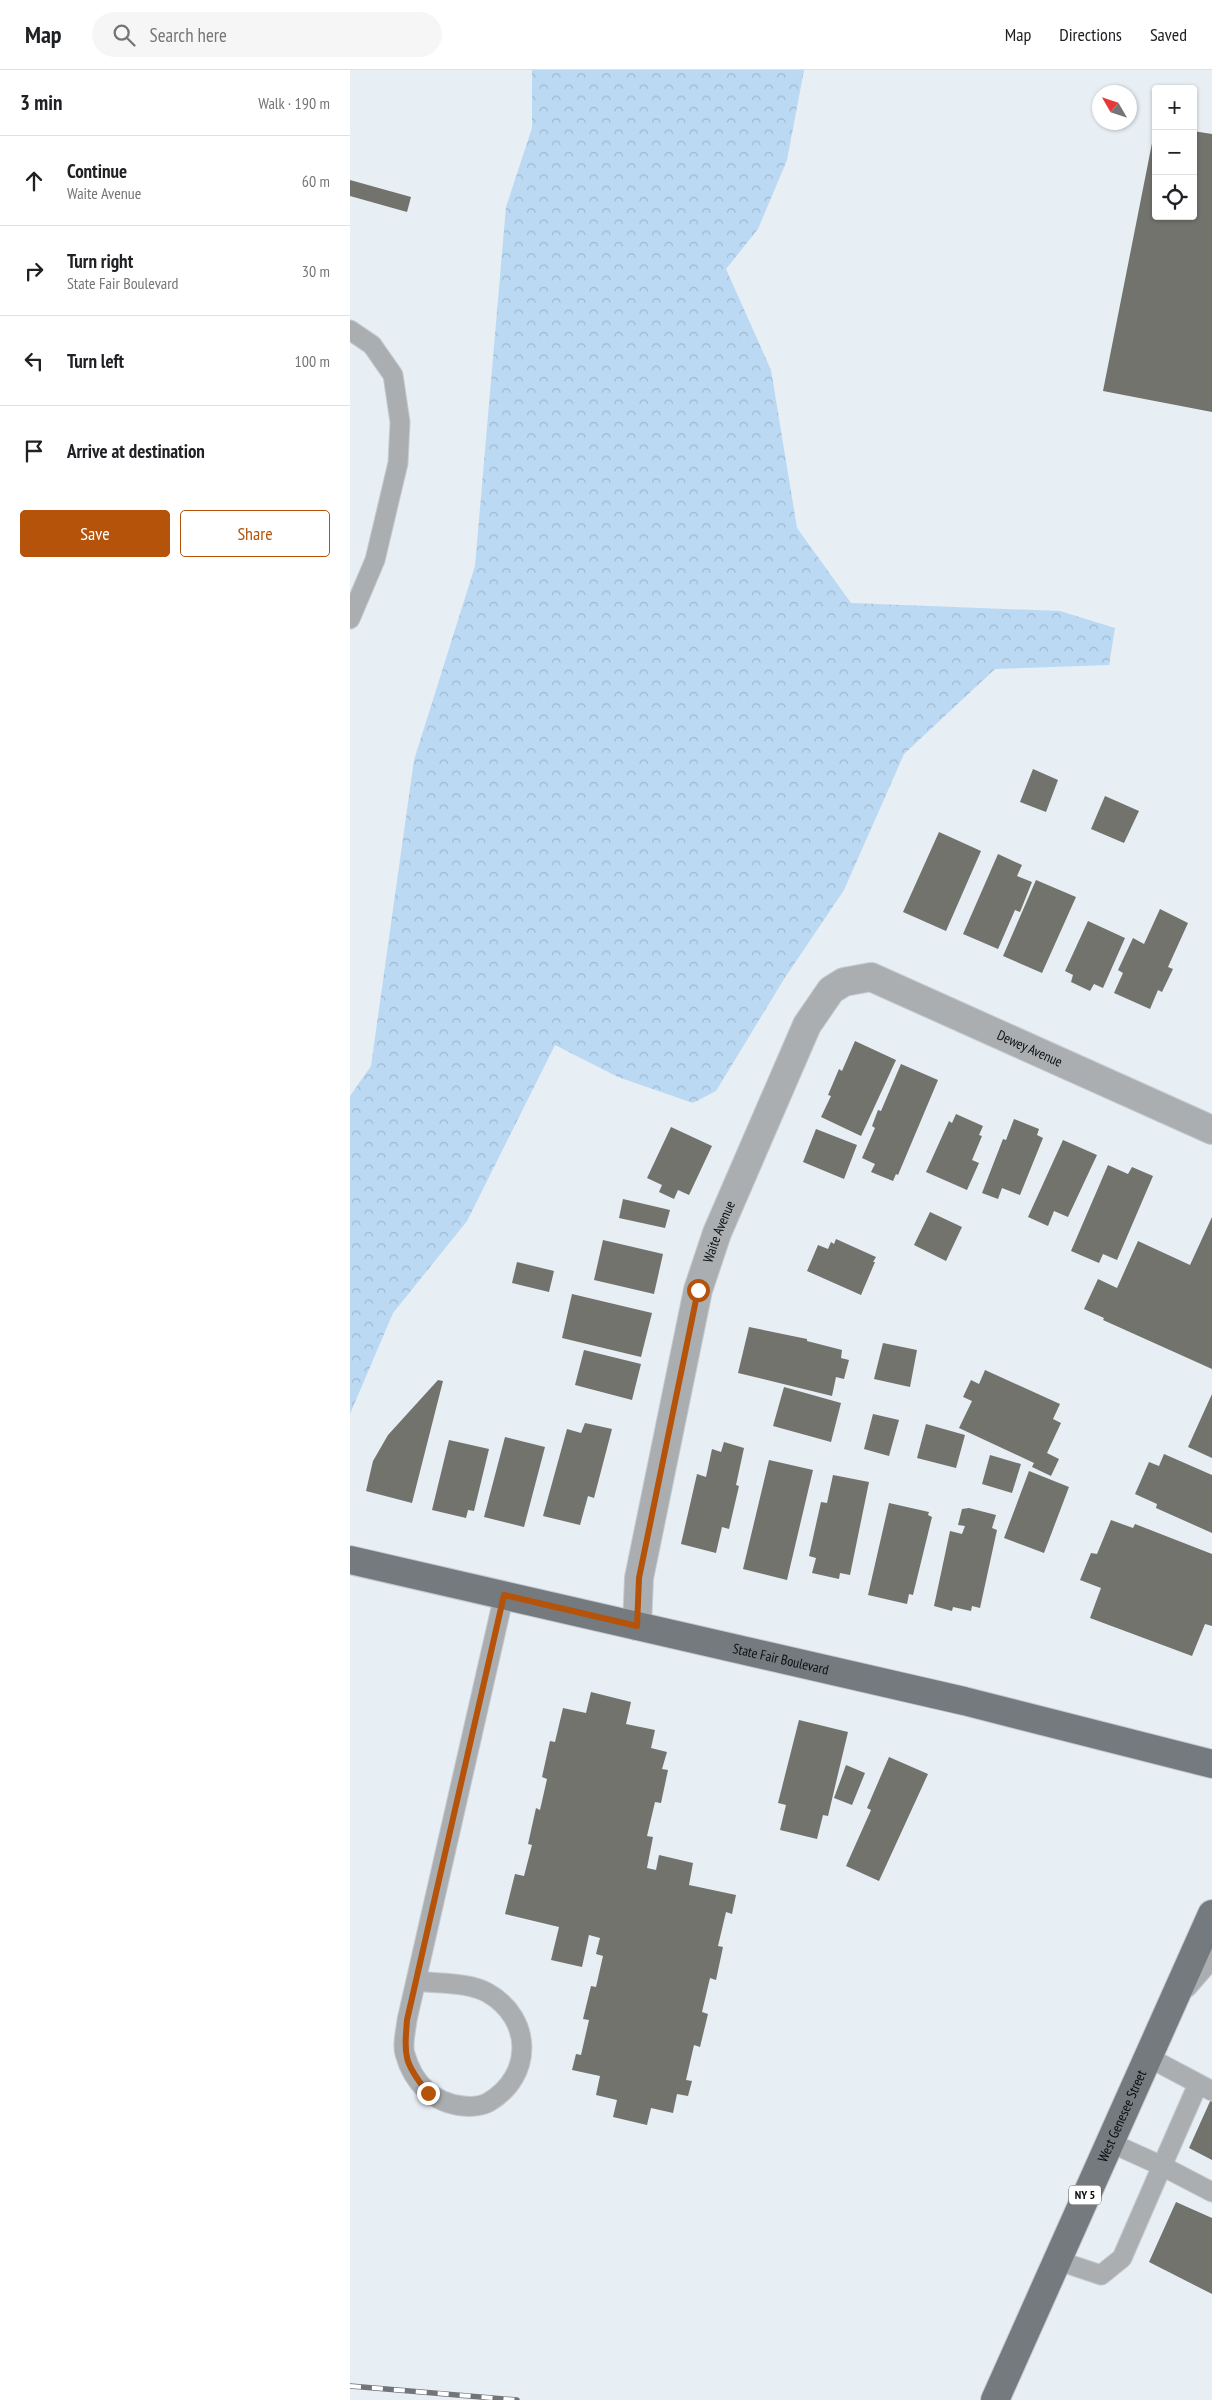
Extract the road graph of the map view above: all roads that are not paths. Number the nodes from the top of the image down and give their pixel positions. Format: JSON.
{"nodes":[{"id":1,"x":350,"y":330,"type":"edge"},
{"id":2,"x":350,"y":619,"type":"edge"},
{"id":3,"x":844,"y":982,"type":"joint"},
{"id":4,"x":1212,"y":1130,"type":"edge"},
{"id":5,"x":350,"y":1560,"type":"edge"},
{"id":6,"x":504,"y":1595,"type":"junction"},
{"id":7,"x":637,"y":1626,"type":"junction"},
{"id":8,"x":1212,"y":1764,"type":"edge"},
{"id":9,"x":1212,"y":1914,"type":"edge"},
{"id":10,"x":1212,"y":1952,"type":"edge"},
{"id":11,"x":417,"y":1981,"type":"junction"},
{"id":12,"x":1178,"y":1990,"type":"junction"},
{"id":13,"x":1148,"y":2057,"type":"junction"},
{"id":14,"x":1205,"y":2088,"type":"edge"},
{"id":15,"x":1109,"y":2142,"type":"junction"},
{"id":16,"x":1162,"y":2166,"type":"junction"},
{"id":17,"x":1212,"y":2192,"type":"edge"},
{"id":18,"x":1056,"y":2260,"type":"junction"},
{"id":19,"x":995,"y":2400,"type":"edge"}],
"edges":[{"from":1,"to":2,"type":"lane"},
{"from":3,"to":4,"type":"street","name":"Dewey Avenue"},
{"from":3,"to":7,"type":"street","name":"Waite Avenue"},
{"from":5,"to":6,"type":"main road","name":"State Fair Boulevard"},
{"from":6,"to":7,"type":"main road","name":"State Fair Boulevard"},
{"from":6,"to":11,"type":"lane"},
{"from":7,"to":8,"type":"main road","name":"State Fair Boulevard"},
{"from":9,"to":12,"type":"main road","name":"West Genesee Street","number":"NY 5"},
{"from":10,"to":12,"type":"street"},
{"from":11,"to":11,"type":"lane"},
{"from":12,"to":13,"type":"main road","name":"West Genesee Street","number":"NY 5"},
{"from":13,"to":14,"type":"lane"},
{"from":13,"to":15,"type":"main road","name":"West Genesee Street","number":"NY 5"},
{"from":14,"to":16,"type":"lane"},
{"from":15,"to":16,"type":"lane"},
{"from":15,"to":18,"type":"main road","name":"West Genesee Street","number":"NY 5"},
{"from":16,"to":17,"type":"lane"},
{"from":16,"to":18,"type":"lane"},
{"from":18,"to":19,"type":"main road","name":"West Genesee Street","number":"NY 5"}]}
